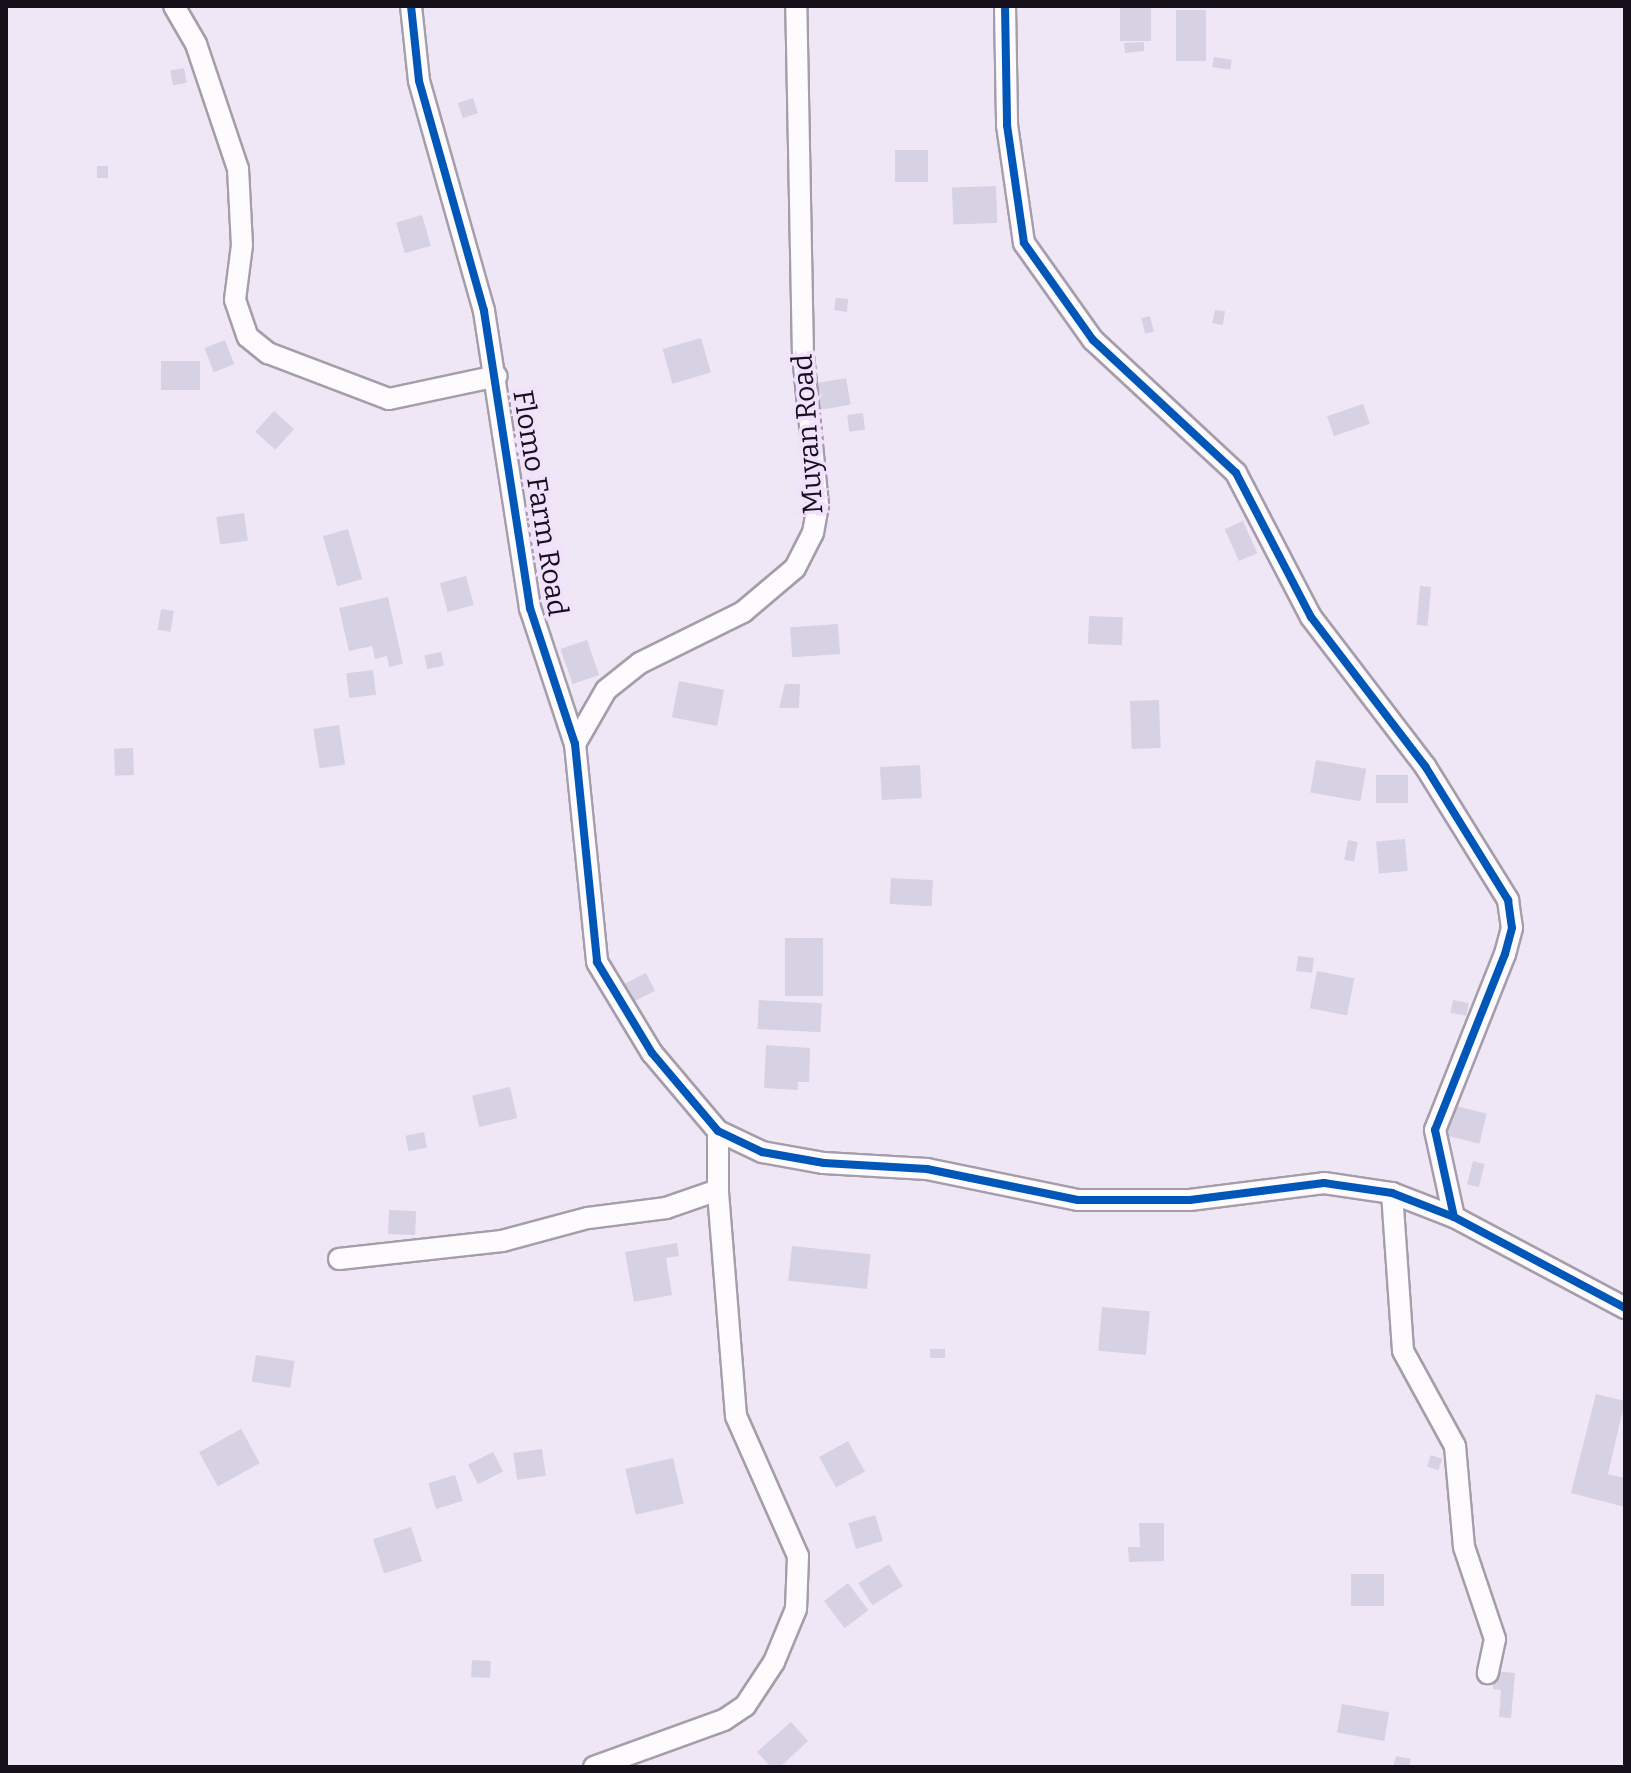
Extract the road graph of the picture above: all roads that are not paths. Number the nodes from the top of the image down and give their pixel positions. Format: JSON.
{"nodes":[{"id":1,"x":174,"y":6,"type":"edge"},
{"id":2,"x":411,"y":6,"type":"edge"},
{"id":3,"x":796,"y":6,"type":"edge"},
{"id":4,"x":1005,"y":6,"type":"edge"},
{"id":5,"x":497,"y":376,"type":"junction"},
{"id":6,"x":575,"y":744,"type":"junction"},
{"id":7,"x":718,"y":1131,"type":"junction"},
{"id":8,"x":718,"y":1190,"type":"junction"},
{"id":9,"x":1392,"y":1193,"type":"junction"},
{"id":10,"x":1454,"y":1217,"type":"junction"},
{"id":11,"x":339,"y":1259,"type":"dead end"},
{"id":12,"x":1625,"y":1308,"type":"edge"},
{"id":13,"x":1488,"y":1673,"type":"dead end"},
{"id":14,"x":594,"y":1767,"type":"edge"}],
"edges":[{"from":1,"to":5,"type":"street"},
{"from":2,"to":5,"type":"street","name":"Flomo Farm Road"},
{"from":3,"to":6,"type":"street","name":"Muyan Road"},
{"from":4,"to":10,"type":"street"},
{"from":5,"to":6,"type":"street","name":"Flomo Farm Road"},
{"from":6,"to":7,"type":"street","name":"Flomo Farm Road"},
{"from":7,"to":8,"type":"street"},
{"from":7,"to":9,"type":"street","name":"Flomo Farm Road"},
{"from":8,"to":11,"type":"street"},
{"from":8,"to":14,"type":"street"},
{"from":9,"to":10,"type":"street","name":"Flomo Farm Road"},
{"from":9,"to":13,"type":"street"},
{"from":10,"to":12,"type":"street","name":"Flomo Farm Road"}]}
